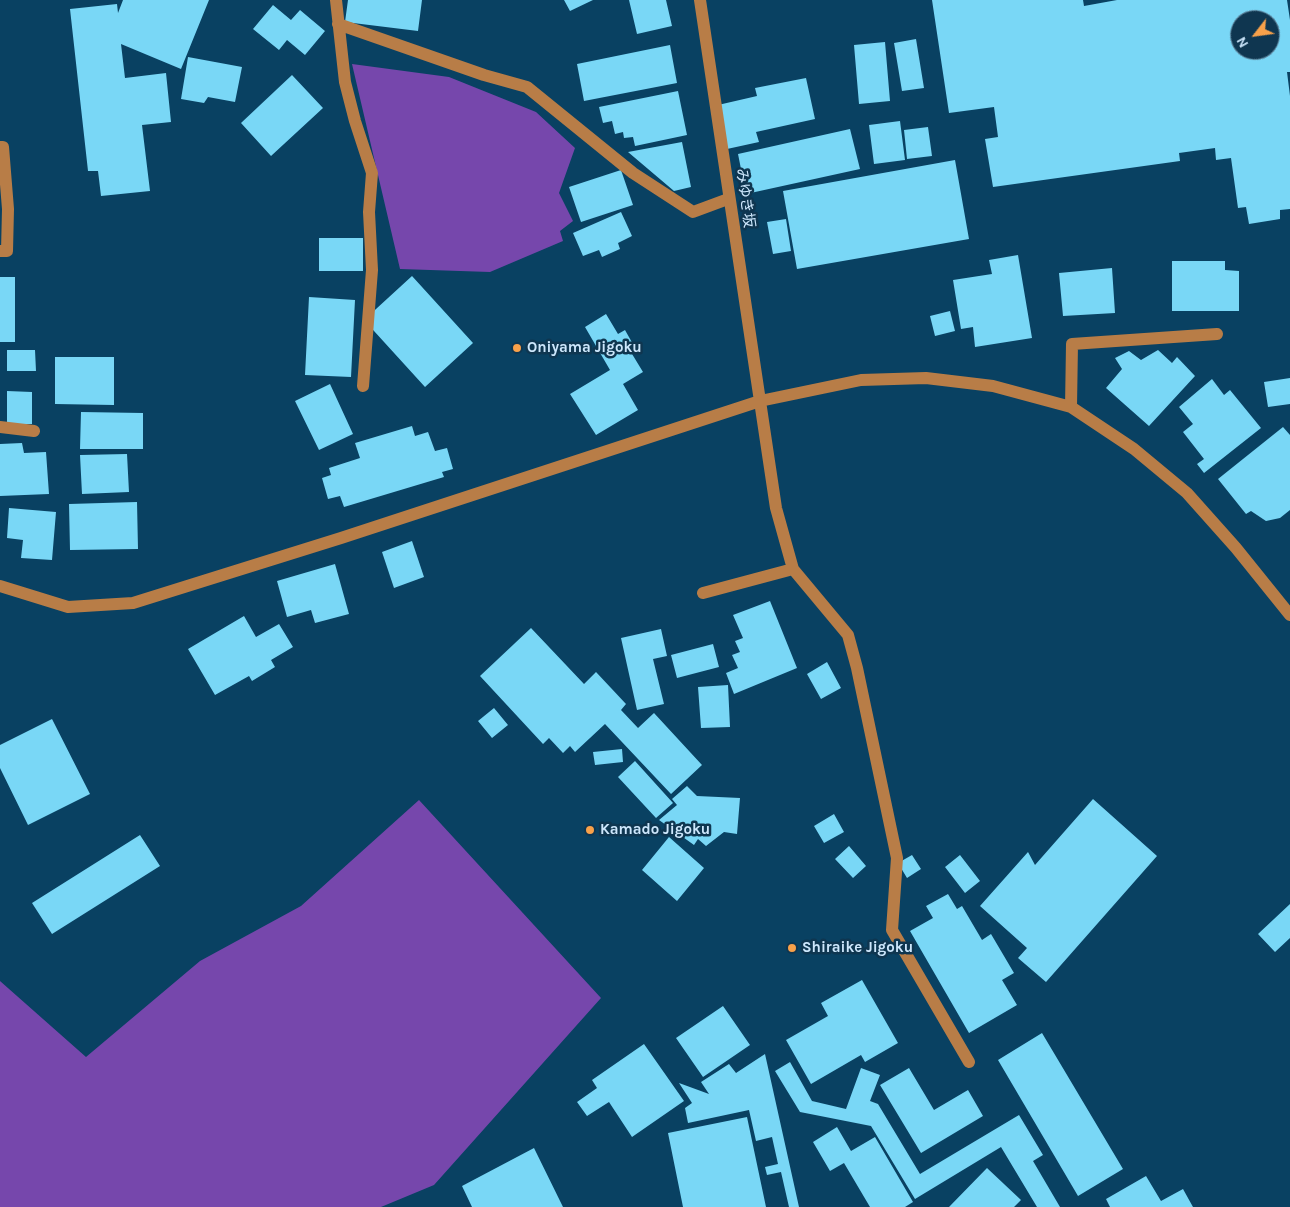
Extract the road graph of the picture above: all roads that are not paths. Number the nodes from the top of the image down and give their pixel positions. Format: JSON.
{"nodes":[{"id":1,"x":336,"y":0,"type":"edge"},
{"id":2,"x":700,"y":0,"type":"edge"},
{"id":3,"x":338,"y":24,"type":"junction"},
{"id":4,"x":0,"y":147,"type":"edge"},
{"id":5,"x":728,"y":199,"type":"junction"},
{"id":6,"x":0,"y":251,"type":"edge"},
{"id":7,"x":1217,"y":334,"type":"dead end"},
{"id":8,"x":363,"y":386,"type":"dead end"},
{"id":9,"x":760,"y":401,"type":"junction"},
{"id":10,"x":1072,"y":407,"type":"junction"},
{"id":11,"x":0,"y":426,"type":"edge"},
{"id":12,"x":34,"y":431,"type":"dead end"},
{"id":13,"x":793,"y":569,"type":"junction"},
{"id":14,"x":0,"y":586,"type":"edge"},
{"id":15,"x":703,"y":593,"type":"dead end"},
{"id":16,"x":1290,"y":615,"type":"edge"},
{"id":17,"x":969,"y":1062,"type":"dead end"}],
"edges":[{"from":1,"to":3,"type":"street"},
{"from":2,"to":5,"type":"street","name":"みゆき坂"},
{"from":3,"to":5,"type":"street"},
{"from":3,"to":8,"type":"street"},
{"from":4,"to":6,"type":"street"},
{"from":5,"to":9,"type":"street","name":"みゆき坂"},
{"from":7,"to":10,"type":"street"},
{"from":9,"to":10,"type":"street"},
{"from":9,"to":13,"type":"street","name":"みゆき坂"},
{"from":9,"to":14,"type":"street"},
{"from":10,"to":16,"type":"street"},
{"from":11,"to":12,"type":"street"},
{"from":13,"to":15,"type":"street"},
{"from":13,"to":17,"type":"street"}]}
